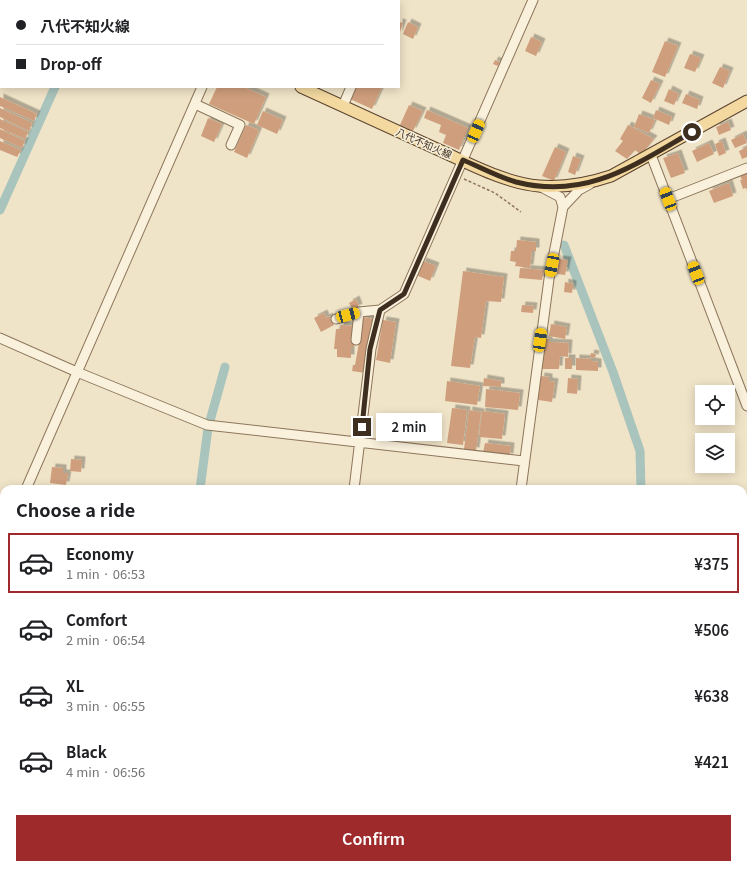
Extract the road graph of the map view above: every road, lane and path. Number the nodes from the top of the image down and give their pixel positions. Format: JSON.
{"nodes":[{"id":1,"x":533,"y":0,"type":"edge"},
{"id":2,"x":202,"y":88,"type":"edge"},
{"id":3,"x":303,"y":88,"type":"edge"},
{"id":4,"x":351,"y":88,"type":"edge"},
{"id":5,"x":747,"y":101,"type":"edge"},
{"id":6,"x":195,"y":104,"type":"junction"},
{"id":7,"x":343,"y":106,"type":"junction"},
{"id":8,"x":231,"y":145,"type":"dead end"},
{"id":9,"x":651,"y":155,"type":"junction"},
{"id":10,"x":463,"y":160,"type":"junction"},
{"id":11,"x":747,"y":168,"type":"edge"},
{"id":12,"x":456,"y":175,"type":"junction"},
{"id":13,"x":591,"y":183,"type":"junction"},
{"id":14,"x":538,"y":186,"type":"junction"},
{"id":15,"x":668,"y":199,"type":"junction"},
{"id":16,"x":563,"y":208,"type":"junction"},
{"id":17,"x":521,"y":212,"type":"dead end"},
{"id":18,"x":380,"y":310,"type":"junction"},
{"id":19,"x":359,"y":312,"type":"junction"},
{"id":20,"x":336,"y":319,"type":"dead end"},
{"id":21,"x":0,"y":338,"type":"edge"},
{"id":22,"x":356,"y":340,"type":"dead end"},
{"id":23,"x":77,"y":372,"type":"junction"},
{"id":24,"x":747,"y":406,"type":"edge"},
{"id":25,"x":360,"y":443,"type":"junction"},
{"id":26,"x":524,"y":461,"type":"junction"},
{"id":27,"x":28,"y":485,"type":"edge"},
{"id":28,"x":355,"y":485,"type":"edge"},
{"id":29,"x":521,"y":485,"type":"edge"}],
"edges":[{"from":1,"to":10,"type":"street"},
{"from":2,"to":6,"type":"street"},
{"from":3,"to":7,"type":"main road","name":"八代不知火線"},
{"from":4,"to":7,"type":"street"},
{"from":5,"to":9,"type":"main road","name":"八代不知火線"},
{"from":6,"to":8,"type":"street"},
{"from":6,"to":23,"type":"street"},
{"from":7,"to":10,"type":"main road","name":"八代不知火線"},
{"from":9,"to":13,"type":"main road","name":"八代不知火線"},
{"from":9,"to":15,"type":"street"},
{"from":10,"to":12,"type":"street"},
{"from":10,"to":14,"type":"main road","name":"八代不知火線"},
{"from":11,"to":15,"type":"street"},
{"from":12,"to":17,"type":"path"},
{"from":12,"to":18,"type":"street"},
{"from":13,"to":14,"type":"main road","name":"八代不知火線"},
{"from":13,"to":16,"type":"street"},
{"from":14,"to":16,"type":"street"},
{"from":15,"to":24,"type":"street"},
{"from":16,"to":26,"type":"street"},
{"from":18,"to":19,"type":"street"},
{"from":18,"to":25,"type":"street"},
{"from":19,"to":20,"type":"street"},
{"from":19,"to":22,"type":"street"},
{"from":21,"to":23,"type":"street"},
{"from":23,"to":25,"type":"street"},
{"from":23,"to":27,"type":"street"},
{"from":25,"to":26,"type":"street"},
{"from":25,"to":28,"type":"street"},
{"from":26,"to":29,"type":"street"}]}
